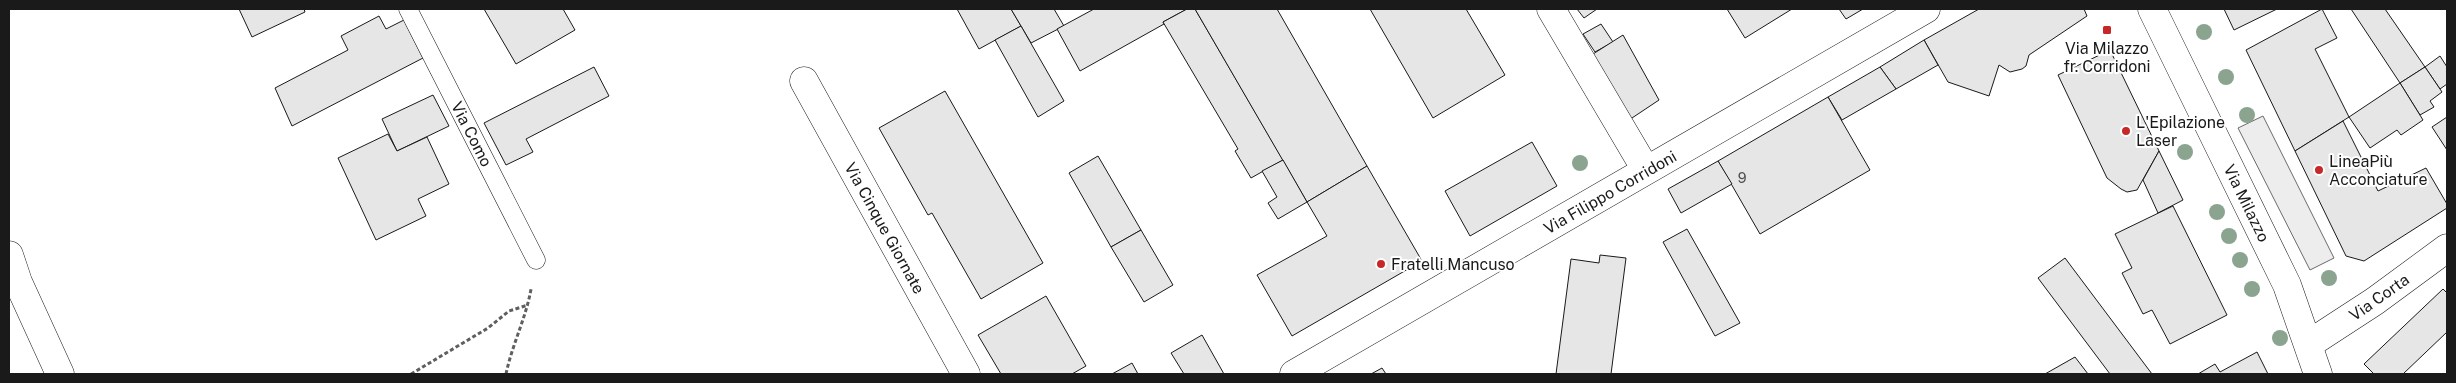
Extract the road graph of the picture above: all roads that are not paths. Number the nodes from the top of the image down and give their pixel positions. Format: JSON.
{"nodes":[{"id":1,"x":408,"y":9,"type":"edge"},
{"id":2,"x":1551,"y":9,"type":"edge"},
{"id":3,"x":1926,"y":9,"type":"edge"},
{"id":4,"x":2152,"y":9,"type":"edge"},
{"id":5,"x":804,"y":81,"type":"dead end"},
{"id":6,"x":1646,"y":170,"type":"junction"},
{"id":7,"x":2447,"y":248,"type":"edge"},
{"id":8,"x":9,"y":255,"type":"edge"},
{"id":9,"x":536,"y":260,"type":"road end"},
{"id":10,"x":2309,"y":344,"type":"junction"},
{"id":11,"x":60,"y":374,"type":"edge"},
{"id":12,"x":966,"y":374,"type":"edge"},
{"id":13,"x":1294,"y":374,"type":"edge"},
{"id":14,"x":2318,"y":374,"type":"edge"}],
"edges":[{"from":1,"to":9,"type":"lane","name":"Via Como"},
{"from":2,"to":6,"type":"street"},
{"from":3,"to":6,"type":"street","name":"Via Filippo Corridoni"},
{"from":4,"to":10,"type":"street","name":"Via Milazzo"},
{"from":5,"to":12,"type":"street","name":"Via Cinque Giornate"},
{"from":6,"to":13,"type":"street","name":"Via Filippo Corridoni"},
{"from":7,"to":10,"type":"street","name":"Via Corta"},
{"from":8,"to":11,"type":"street"},
{"from":10,"to":14,"type":"street","name":"Via Milazzo"}]}
